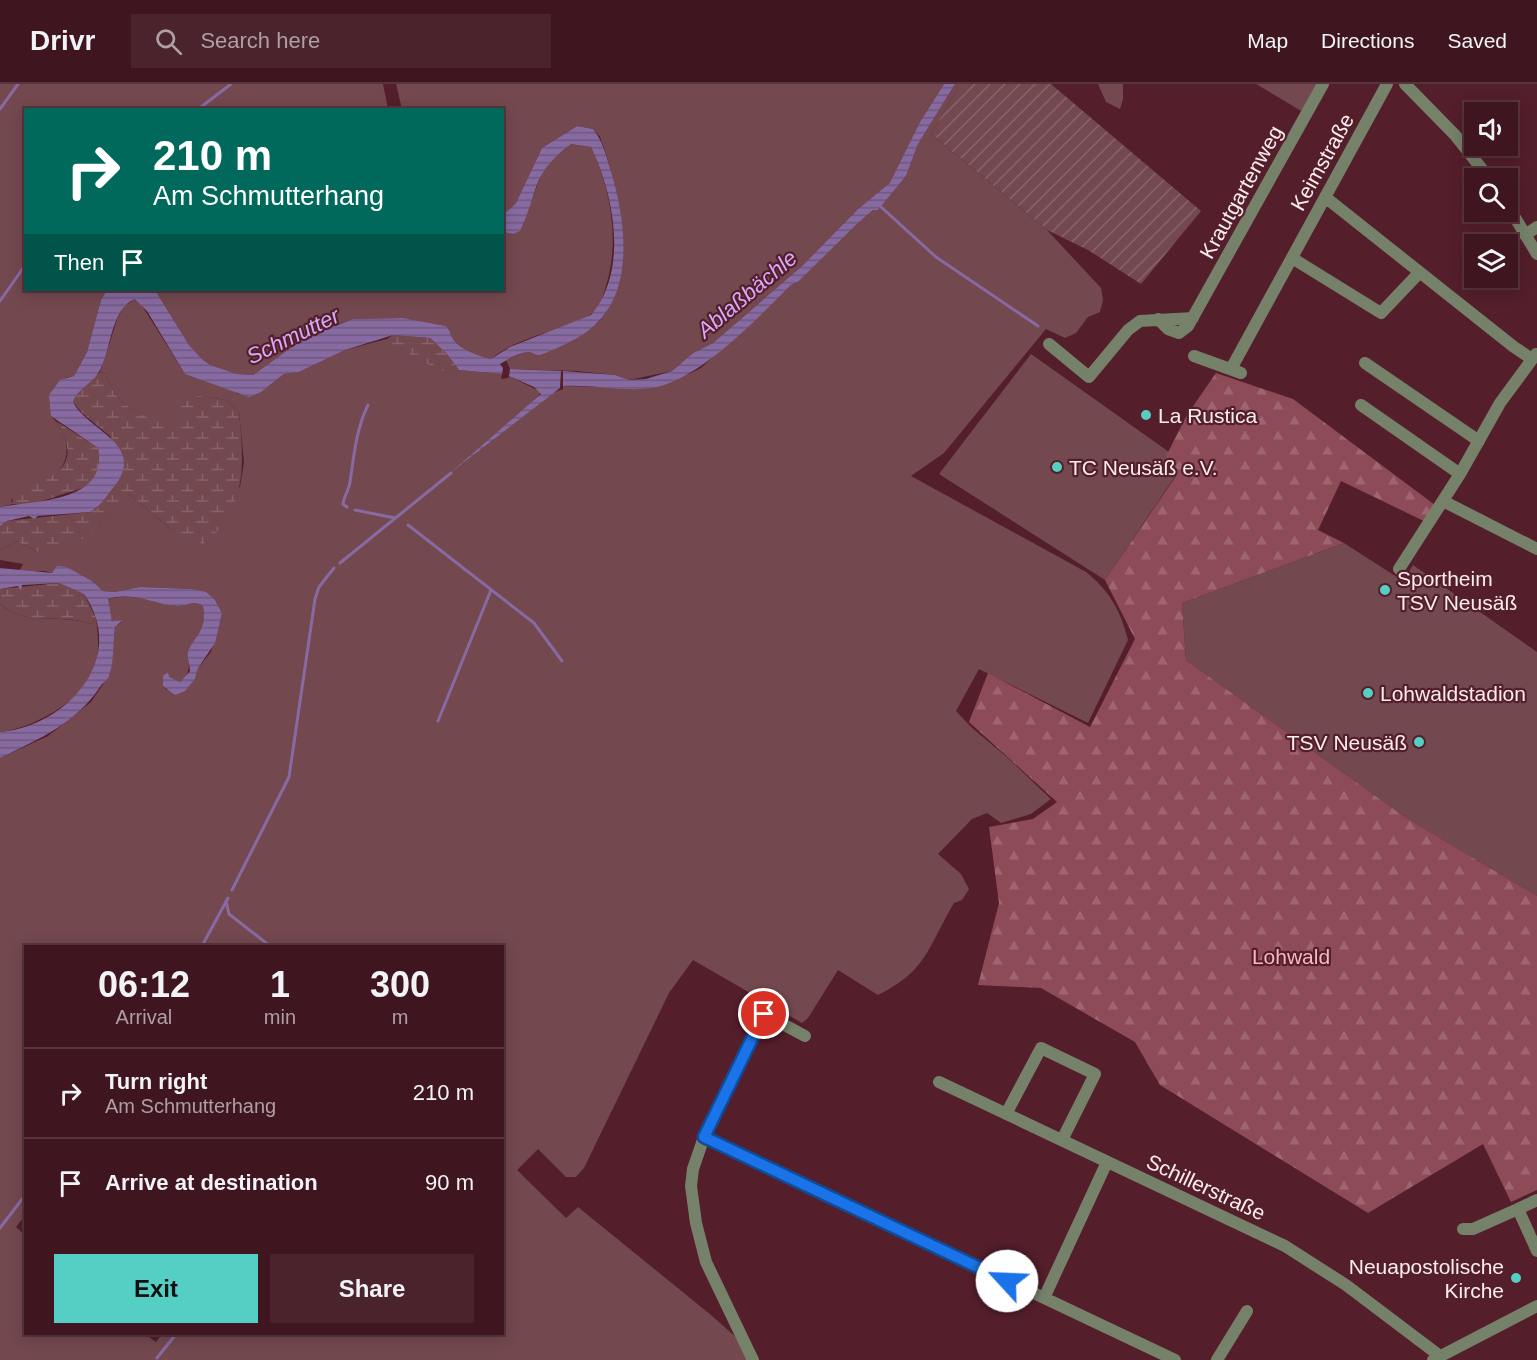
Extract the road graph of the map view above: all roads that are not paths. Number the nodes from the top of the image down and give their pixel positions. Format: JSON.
{"nodes":[{"id":1,"x":1323,"y":84,"type":"edge"},
{"id":2,"x":1387,"y":84,"type":"edge"},
{"id":3,"x":1405,"y":84,"type":"edge"},
{"id":4,"x":1481,"y":168,"type":"edge"},
{"id":5,"x":1325,"y":197,"type":"junction"},
{"id":6,"x":1517,"y":222,"type":"edge"},
{"id":7,"x":1537,"y":227,"type":"edge"},
{"id":8,"x":1525,"y":235,"type":"junction"},
{"id":9,"x":1537,"y":254,"type":"edge"},
{"id":10,"x":1292,"y":258,"type":"junction"},
{"id":11,"x":1419,"y":273,"type":"junction"},
{"id":12,"x":1049,"y":345,"type":"dead end"},
{"id":13,"x":1194,"y":356,"type":"dead end"},
{"id":14,"x":1535,"y":356,"type":"edge"},
{"id":15,"x":1365,"y":363,"type":"dead end"},
{"id":16,"x":1361,"y":405,"type":"dead end"},
{"id":17,"x":1479,"y":441,"type":"junction"},
{"id":18,"x":1460,"y":474,"type":"junction"},
{"id":19,"x":1443,"y":501,"type":"junction"},
{"id":20,"x":1537,"y":549,"type":"edge"},
{"id":21,"x":1399,"y":569,"type":"dead end"},
{"id":22,"x":805,"y":1036,"type":"dead end"},
{"id":23,"x":939,"y":1082,"type":"dead end"},
{"id":24,"x":1006,"y":1114,"type":"junction"},
{"id":25,"x":704,"y":1137,"type":"junction"},
{"id":26,"x":1062,"y":1140,"type":"junction"},
{"id":27,"x":1107,"y":1162,"type":"junction"},
{"id":28,"x":1537,"y":1200,"type":"edge"},
{"id":29,"x":1518,"y":1209,"type":"junction"},
{"id":30,"x":1463,"y":1229,"type":"dead end"},
{"id":31,"x":1537,"y":1251,"type":"edge"},
{"id":32,"x":1044,"y":1298,"type":"junction"},
{"id":33,"x":1537,"y":1306,"type":"edge"},
{"id":34,"x":1247,"y":1311,"type":"dead end"},
{"id":35,"x":1437,"y":1358,"type":"edge"},
{"id":36,"x":753,"y":1360,"type":"edge"},
{"id":37,"x":1175,"y":1360,"type":"edge"},
{"id":38,"x":1216,"y":1360,"type":"edge"}],
"edges":[{"from":1,"to":12,"type":"street","name":"Krautgartenweg"},
{"from":2,"to":5,"type":"street","name":"Keimstraße"},
{"from":3,"to":4,"type":"street"},
{"from":5,"to":10,"type":"street","name":"Keimstraße"},
{"from":5,"to":11,"type":"street"},
{"from":6,"to":8,"type":"street"},
{"from":7,"to":8,"type":"street"},
{"from":8,"to":9,"type":"street"},
{"from":10,"to":11,"type":"street"},
{"from":10,"to":13,"type":"street","name":"Keimstraße"},
{"from":11,"to":14,"type":"street"},
{"from":14,"to":17,"type":"street"},
{"from":15,"to":17,"type":"street"},
{"from":16,"to":18,"type":"street"},
{"from":17,"to":18,"type":"street"},
{"from":18,"to":19,"type":"street"},
{"from":19,"to":20,"type":"street"},
{"from":19,"to":21,"type":"street"},
{"from":22,"to":25,"type":"street"},
{"from":23,"to":24,"type":"street","name":"Schillerstraße"},
{"from":24,"to":26,"type":"street","name":"Schillerstraße"},
{"from":24,"to":26,"type":"street"},
{"from":25,"to":32,"type":"street"},
{"from":25,"to":36,"type":"street"},
{"from":26,"to":27,"type":"street","name":"Schillerstraße"},
{"from":27,"to":32,"type":"street"},
{"from":27,"to":35,"type":"street","name":"Schillerstraße"},
{"from":28,"to":29,"type":"street"},
{"from":29,"to":30,"type":"street"},
{"from":29,"to":31,"type":"street"},
{"from":32,"to":37,"type":"street"},
{"from":33,"to":35,"type":"street"},
{"from":34,"to":38,"type":"street"}]}
